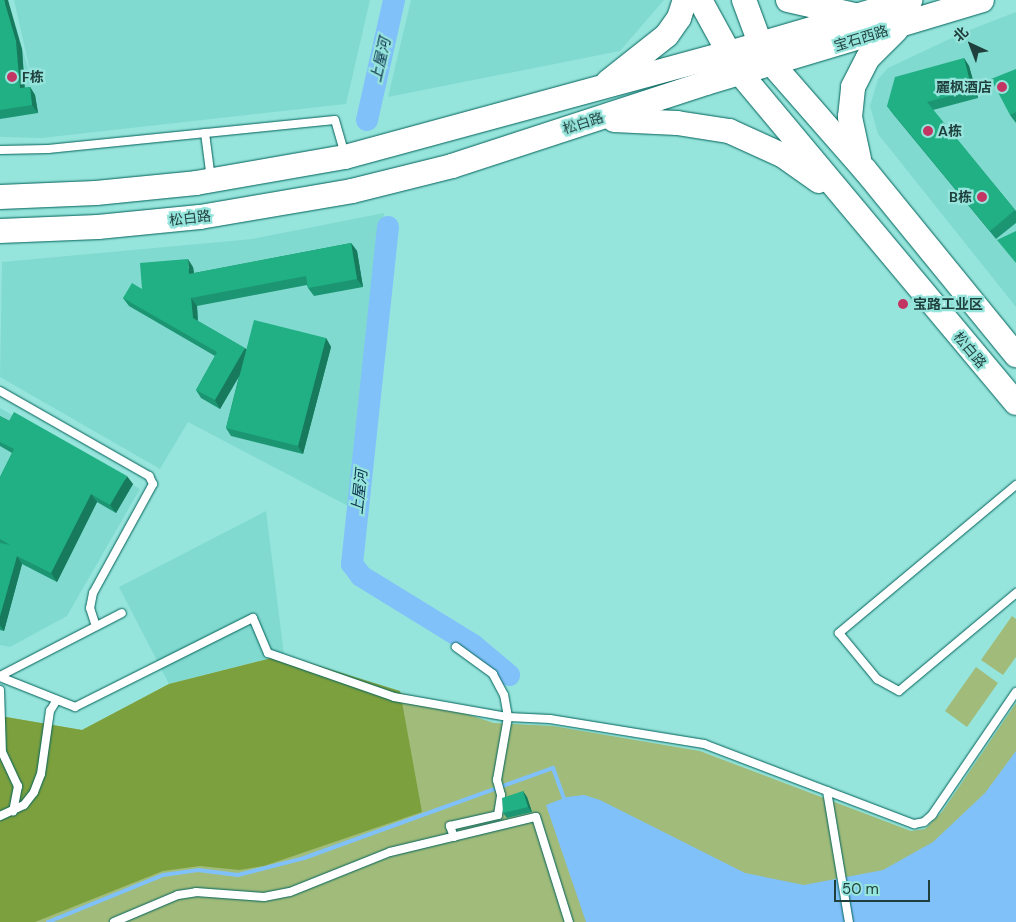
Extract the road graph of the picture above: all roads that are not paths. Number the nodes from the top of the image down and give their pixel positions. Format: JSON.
{"nodes":[{"id":1,"x":686,"y":0,"type":"edge"},
{"id":2,"x":700,"y":0,"type":"edge"},
{"id":3,"x":744,"y":0,"type":"edge"},
{"id":4,"x":788,"y":0,"type":"edge"},
{"id":5,"x":910,"y":0,"type":"edge"},
{"id":6,"x":982,"y":0,"type":"edge"},
{"id":7,"x":858,"y":16,"type":"junction"},
{"id":8,"x":906,"y":25,"type":"junction"},
{"id":9,"x":760,"y":43,"type":"junction"},
{"id":10,"x":734,"y":63,"type":"junction"},
{"id":11,"x":773,"y":65,"type":"junction"},
{"id":12,"x":599,"y":90,"type":"junction"},
{"id":13,"x":585,"y":122,"type":"junction"},
{"id":14,"x":205,"y":134,"type":"junction"},
{"id":15,"x":0,"y":150,"type":"edge"},
{"id":16,"x":345,"y":157,"type":"junction"},
{"id":17,"x":865,"y":170,"type":"junction"},
{"id":18,"x":211,"y":181,"type":"junction"},
{"id":19,"x":0,"y":196,"type":"edge"},
{"id":20,"x":842,"y":199,"type":"junction"},
{"id":21,"x":0,"y":231,"type":"edge"},
{"id":22,"x":1016,"y":355,"type":"edge"},
{"id":23,"x":0,"y":391,"type":"edge"},
{"id":24,"x":1016,"y":403,"type":"edge"},
{"id":25,"x":1016,"y":486,"type":"edge"},
{"id":26,"x":1016,"y":593,"type":"edge"},
{"id":27,"x":122,"y":613,"type":"dead end"},
{"id":28,"x":96,"y":626,"type":"junction"},
{"id":29,"x":456,"y":646,"type":"dead end"},
{"id":30,"x":0,"y":676,"type":"edge"},
{"id":31,"x":0,"y":690,"type":"edge"},
{"id":32,"x":1016,"y":692,"type":"edge"},
{"id":33,"x":57,"y":700,"type":"junction"},
{"id":34,"x":508,"y":717,"type":"junction"},
{"id":35,"x":827,"y":791,"type":"junction"},
{"id":36,"x":13,"y":812,"type":"junction"},
{"id":37,"x":0,"y":816,"type":"edge"},
{"id":38,"x":454,"y":837,"type":"junction"},
{"id":39,"x":114,"y":922,"type":"edge"},
{"id":40,"x":568,"y":922,"type":"edge"},
{"id":41,"x":849,"y":922,"type":"edge"}],
"edges":[{"from":1,"to":12,"type":"main road"},
{"from":2,"to":10,"type":"main road"},
{"from":3,"to":9,"type":"main road"},
{"from":4,"to":7,"type":"main road"},
{"from":5,"to":7,"type":"main road","name":"宝石西路"},
{"from":6,"to":8,"type":"main road","name":"宝石西路"},
{"from":7,"to":9,"type":"main road","name":"宝石西路"},
{"from":8,"to":11,"type":"main road","name":"宝石西路"},
{"from":8,"to":17,"type":"main road"},
{"from":9,"to":10,"type":"main road","name":"松白路"},
{"from":9,"to":11,"type":"main road"},
{"from":10,"to":11,"type":"main road","name":"宝石西路"},
{"from":10,"to":12,"type":"main road","name":"松白路"},
{"from":10,"to":13,"type":"main road","name":"松白路"},
{"from":10,"to":20,"type":"main road","name":"松白路"},
{"from":11,"to":17,"type":"main road"},
{"from":12,"to":16,"type":"main road","name":"松白路"},
{"from":13,"to":20,"type":"main road"},
{"from":13,"to":21,"type":"main road","name":"松白路"},
{"from":14,"to":15,"type":"lane"},
{"from":14,"to":16,"type":"lane"},
{"from":14,"to":18,"type":"lane"},
{"from":16,"to":18,"type":"main road","name":"松白路"},
{"from":17,"to":22,"type":"main road"},
{"from":18,"to":19,"type":"main road","name":"松白路"},
{"from":20,"to":24,"type":"main road","name":"松白路"},
{"from":23,"to":28,"type":"lane"},
{"from":25,"to":26,"type":"lane"},
{"from":27,"to":28,"type":"lane"},
{"from":28,"to":30,"type":"lane"},
{"from":29,"to":34,"type":"lane"},
{"from":30,"to":33,"type":"lane"},
{"from":31,"to":36,"type":"lane"},
{"from":32,"to":35,"type":"lane"},
{"from":33,"to":34,"type":"lane"},
{"from":33,"to":36,"type":"lane"},
{"from":34,"to":35,"type":"lane"},
{"from":34,"to":38,"type":"lane"},
{"from":35,"to":41,"type":"lane"},
{"from":36,"to":37,"type":"lane"},
{"from":38,"to":39,"type":"lane"},
{"from":38,"to":40,"type":"lane"}]}
